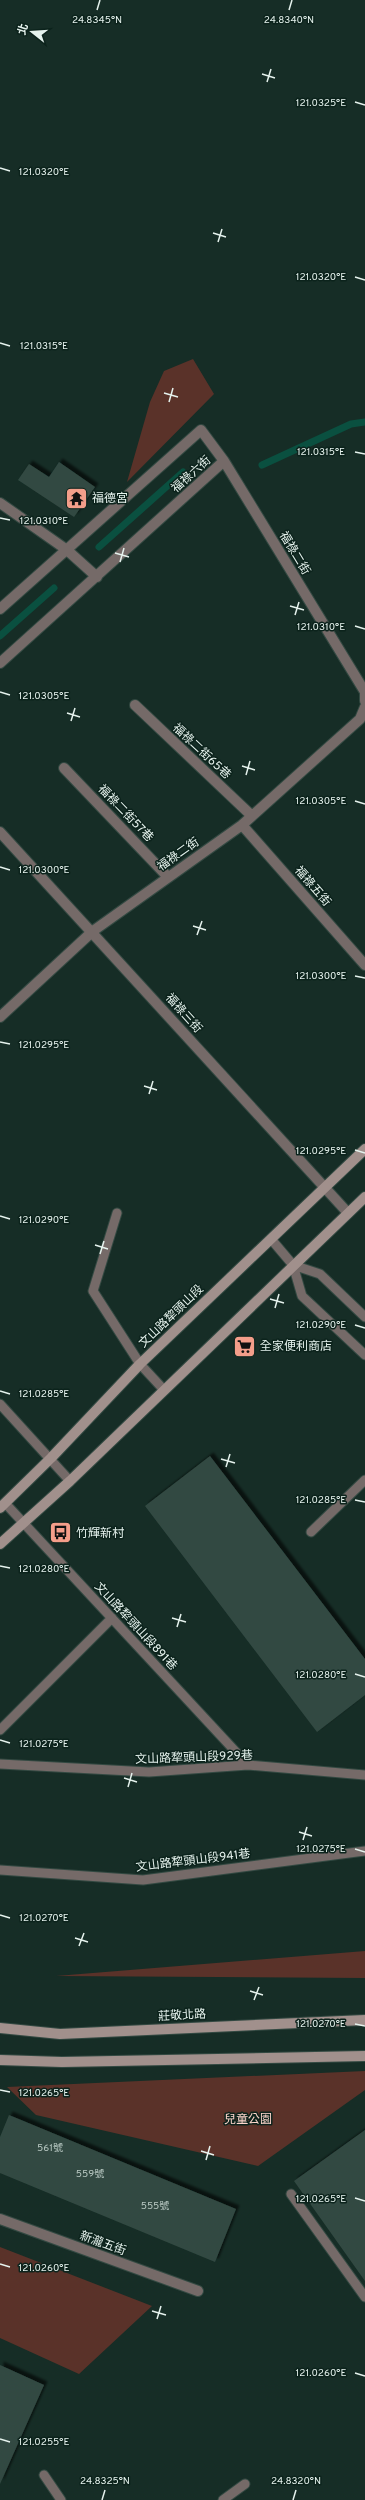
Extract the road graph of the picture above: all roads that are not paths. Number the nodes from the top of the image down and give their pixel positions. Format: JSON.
{"nodes":[{"id":1,"x":224,"y":461,"type":"junction"},
{"id":2,"x":0,"y":503,"type":"edge"},
{"id":3,"x":67,"y":550,"type":"junction"},
{"id":4,"x":97,"y":577,"type":"junction"},
{"id":5,"x":0,"y":609,"type":"edge"},
{"id":6,"x":0,"y":663,"type":"edge"},
{"id":7,"x":365,"y":701,"type":"edge"},
{"id":8,"x":135,"y":705,"type":"dead end"},
{"id":9,"x":365,"y":707,"type":"edge"},
{"id":10,"x":64,"y":768,"type":"dead end"},
{"id":11,"x":252,"y":816,"type":"junction"},
{"id":12,"x":242,"y":825,"type":"junction"},
{"id":13,"x":0,"y":832,"type":"edge"},
{"id":14,"x":4,"y":843,"type":"edge"},
{"id":15,"x":168,"y":877,"type":"junction"},
{"id":16,"x":92,"y":931,"type":"junction"},
{"id":17,"x":365,"y":965,"type":"edge"},
{"id":18,"x":0,"y":1017,"type":"edge"},
{"id":19,"x":365,"y":1149,"type":"edge"},
{"id":20,"x":324,"y":1187,"type":"junction"},
{"id":21,"x":365,"y":1197,"type":"edge"},
{"id":22,"x":117,"y":1212,"type":"dead end"},
{"id":23,"x":348,"y":1213,"type":"junction"},
{"id":24,"x":271,"y":1239,"type":"junction"},
{"id":25,"x":293,"y":1265,"type":"junction"},
{"id":26,"x":365,"y":1317,"type":"edge"},
{"id":27,"x":365,"y":1355,"type":"edge"},
{"id":28,"x":140,"y":1364,"type":"junction"},
{"id":29,"x":164,"y":1390,"type":"junction"},
{"id":30,"x":0,"y":1404,"type":"edge"},
{"id":31,"x":51,"y":1458,"type":"junction"},
{"id":32,"x":365,"y":1480,"type":"edge"},
{"id":33,"x":70,"y":1481,"type":"junction"},
{"id":34,"x":2,"y":1505,"type":"edge"},
{"id":35,"x":24,"y":1522,"type":"junction"},
{"id":36,"x":311,"y":1532,"type":"dead end"},
{"id":37,"x":0,"y":1544,"type":"edge"},
{"id":38,"x":112,"y":1618,"type":"junction"},
{"id":39,"x":0,"y":1730,"type":"edge"},
{"id":40,"x":0,"y":1764,"type":"edge"},
{"id":41,"x":248,"y":1765,"type":"junction"},
{"id":42,"x":365,"y":1775,"type":"edge"},
{"id":43,"x":365,"y":1851,"type":"edge"},
{"id":44,"x":0,"y":1870,"type":"edge"},
{"id":45,"x":365,"y":2020,"type":"edge"},
{"id":46,"x":0,"y":2028,"type":"edge"},
{"id":47,"x":365,"y":2056,"type":"edge"},
{"id":48,"x":0,"y":2060,"type":"edge"},
{"id":49,"x":291,"y":2194,"type":"dead end"},
{"id":50,"x":0,"y":2219,"type":"edge"},
{"id":51,"x":198,"y":2291,"type":"dead end"},
{"id":52,"x":365,"y":2297,"type":"edge"},
{"id":53,"x":44,"y":2475,"type":"dead end"},
{"id":54,"x":245,"y":2484,"type":"dead end"},
{"id":55,"x":61,"y":2500,"type":"edge"},
{"id":56,"x":224,"y":2500,"type":"edge"}],
"edges":[{"from":1,"to":3,"type":"street","name":"福祿六街"},
{"from":1,"to":4,"type":"street","name":"福祿六街"},
{"from":1,"to":7,"type":"street","name":"福祿二街"},
{"from":2,"to":3,"type":"street"},
{"from":3,"to":4,"type":"street"},
{"from":3,"to":5,"type":"street","name":"福祿六街"},
{"from":4,"to":6,"type":"street","name":"福祿六街"},
{"from":8,"to":11,"type":"street","name":"福祿二街65巷"},
{"from":9,"to":11,"type":"street","name":"福祿二街"},
{"from":10,"to":15,"type":"street","name":"福祿二街57巷"},
{"from":11,"to":12,"type":"street","name":"福祿二街"},
{"from":12,"to":15,"type":"street","name":"福祿二街"},
{"from":12,"to":17,"type":"street","name":"福祿五街"},
{"from":13,"to":14,"type":"street","name":"福祿三街"},
{"from":14,"to":16,"type":"street","name":"福祿三街"},
{"from":15,"to":16,"type":"street","name":"福祿二街"},
{"from":16,"to":18,"type":"street","name":"福祿二街"},
{"from":16,"to":20,"type":"street","name":"福祿三街"},
{"from":19,"to":20,"type":"main road","name":"文山路犂頭山段"},
{"from":20,"to":23,"type":"street","name":"福祿三街"},
{"from":20,"to":24,"type":"main road","name":"文山路犂頭山段"},
{"from":21,"to":23,"type":"main road"},
{"from":22,"to":28,"type":"lane"},
{"from":23,"to":25,"type":"main road"},
{"from":24,"to":25,"type":"lane"},
{"from":24,"to":28,"type":"main road","name":"文山路犂頭山段"},
{"from":25,"to":26,"type":"lane"},
{"from":25,"to":27,"type":"lane"},
{"from":25,"to":29,"type":"main road"},
{"from":28,"to":29,"type":"lane"},
{"from":28,"to":31,"type":"main road","name":"文山路犂頭山段"},
{"from":29,"to":33,"type":"main road"},
{"from":30,"to":31,"type":"lane"},
{"from":31,"to":33,"type":"lane"},
{"from":31,"to":34,"type":"main road","name":"文山路犂頭山段"},
{"from":32,"to":36,"type":"lane"},
{"from":33,"to":35,"type":"main road"},
{"from":34,"to":35,"type":"lane","name":"文山路犂頭山段891巷"},
{"from":35,"to":37,"type":"main road"},
{"from":35,"to":38,"type":"lane","name":"文山路犂頭山段891巷"},
{"from":38,"to":39,"type":"lane"},
{"from":38,"to":41,"type":"lane","name":"文山路犂頭山段891巷"},
{"from":40,"to":41,"type":"lane","name":"文山路犂頭山段929巷"},
{"from":41,"to":42,"type":"lane","name":"文山路犂頭山段929巷"},
{"from":43,"to":44,"type":"lane","name":"文山路犂頭山段941巷"},
{"from":45,"to":46,"type":"main road","name":"莊敬北路"},
{"from":47,"to":48,"type":"main road"},
{"from":49,"to":52,"type":"lane"},
{"from":50,"to":51,"type":"street","name":"新瀧五街"},
{"from":53,"to":55,"type":"lane"},
{"from":54,"to":56,"type":"lane"}]}
